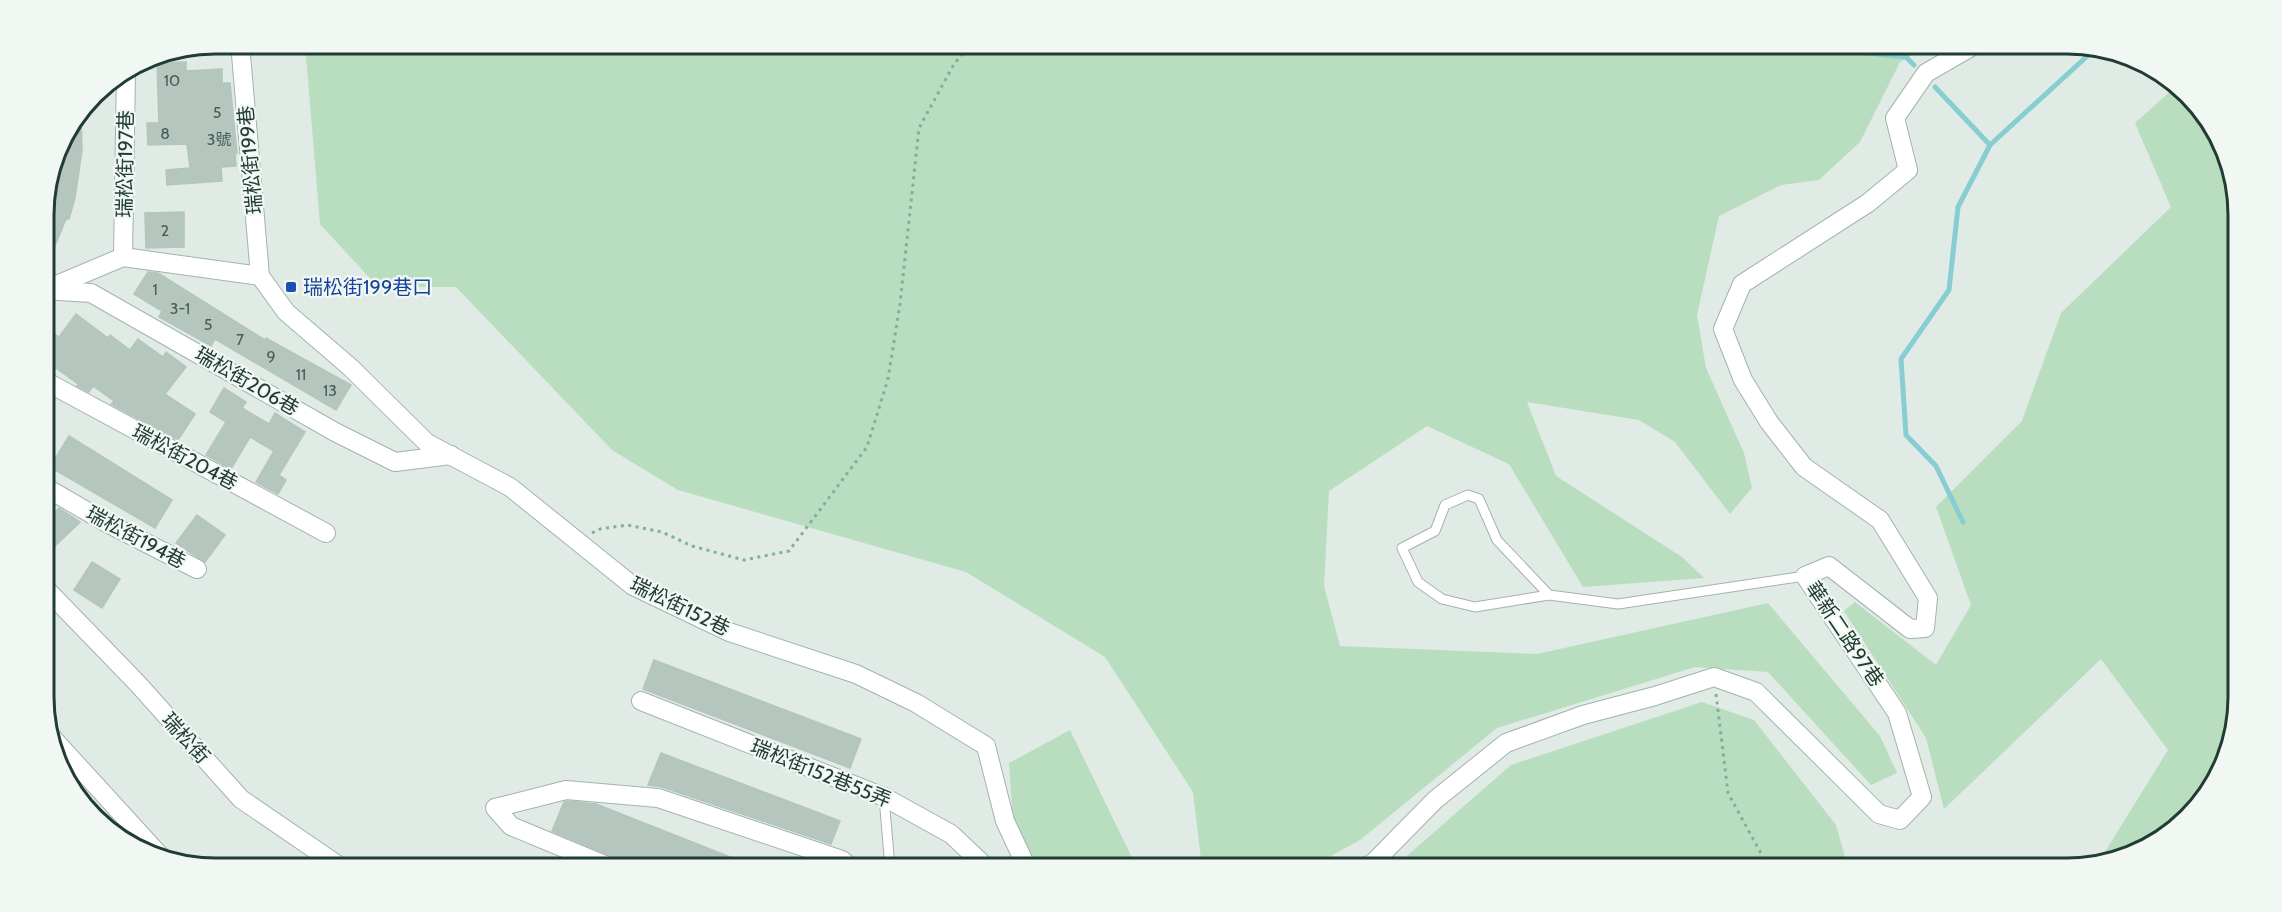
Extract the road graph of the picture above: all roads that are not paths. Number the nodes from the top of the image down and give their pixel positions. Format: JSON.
{"nodes":[{"id":1,"x":241,"y":54,"type":"edge"},
{"id":2,"x":1960,"y":54,"type":"edge"},
{"id":3,"x":126,"y":81,"type":"edge"},
{"id":4,"x":123,"y":257,"type":"junction"},
{"id":5,"x":260,"y":276,"type":"junction"},
{"id":6,"x":54,"y":286,"type":"edge"},
{"id":7,"x":54,"y":291,"type":"edge"},
{"id":8,"x":54,"y":386,"type":"edge"},
{"id":9,"x":452,"y":455,"type":"junction"},
{"id":10,"x":54,"y":492,"type":"edge"},
{"id":11,"x":326,"y":533,"type":"dead end"},
{"id":12,"x":196,"y":569,"type":"dead end"},
{"id":13,"x":1805,"y":576,"type":"junction"},
{"id":14,"x":1549,"y":595,"type":"junction"},
{"id":15,"x":54,"y":597,"type":"edge"},
{"id":16,"x":641,"y":701,"type":"dead end"},
{"id":17,"x":63,"y":750,"type":"edge"},
{"id":18,"x":884,"y":797,"type":"junction"},
{"id":19,"x":150,"y":843,"type":"edge"},
{"id":20,"x":327,"y":858,"type":"edge"},
{"id":21,"x":588,"y":858,"type":"edge"},
{"id":22,"x":836,"y":858,"type":"edge"},
{"id":23,"x":889,"y":858,"type":"edge"},
{"id":24,"x":976,"y":858,"type":"edge"},
{"id":25,"x":1023,"y":858,"type":"edge"},
{"id":26,"x":1378,"y":858,"type":"edge"}],
"edges":[{"from":1,"to":5,"type":"street","name":"瑞松街199巷"},
{"from":2,"to":13,"type":"street","name":"華新二路97巷"},
{"from":3,"to":4,"type":"street","name":"瑞松街197巷"},
{"from":4,"to":5,"type":"street"},
{"from":4,"to":6,"type":"street"},
{"from":5,"to":9,"type":"street","name":"瑞松街152巷"},
{"from":7,"to":9,"type":"street","name":"瑞松街206巷"},
{"from":8,"to":11,"type":"street","name":"瑞松街204巷"},
{"from":9,"to":25,"type":"street","name":"瑞松街152巷"},
{"from":10,"to":12,"type":"street","name":"瑞松街194巷"},
{"from":13,"to":14,"type":"lane"},
{"from":13,"to":26,"type":"street","name":"華新二路97巷"},
{"from":14,"to":14,"type":"lane"},
{"from":15,"to":20,"type":"street","name":"瑞松街"},
{"from":16,"to":18,"type":"street","name":"瑞松街152巷55弄"},
{"from":17,"to":19,"type":"street"},
{"from":18,"to":23,"type":"lane"},
{"from":18,"to":24,"type":"street","name":"瑞松街152巷55弄"},
{"from":21,"to":22,"type":"street"}]}
